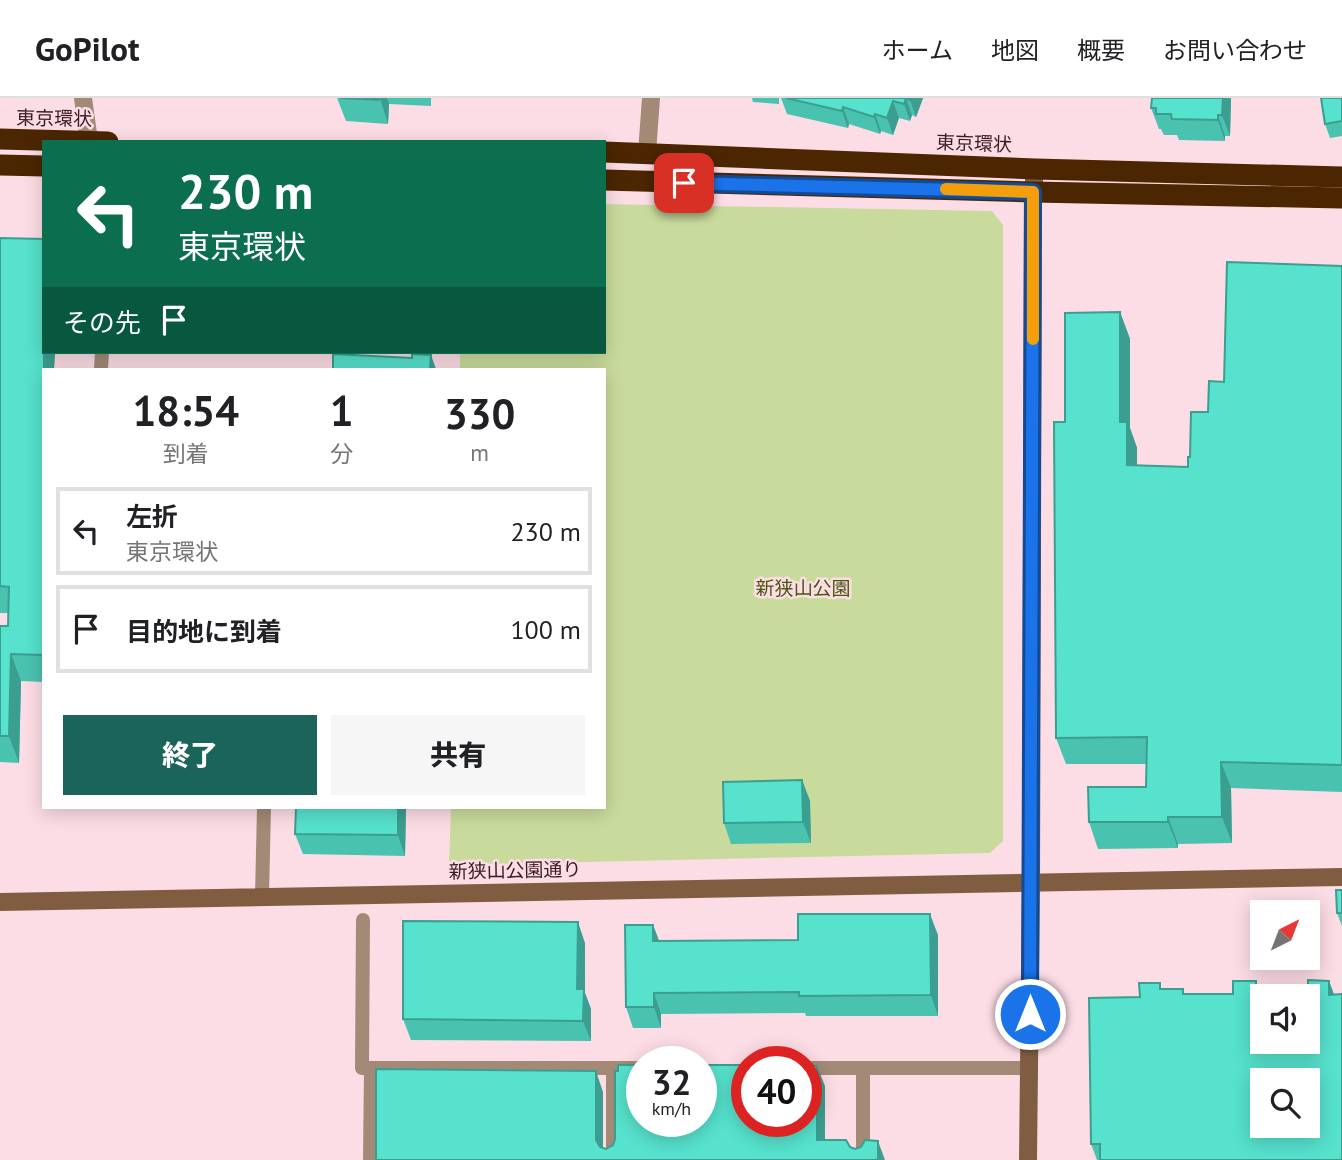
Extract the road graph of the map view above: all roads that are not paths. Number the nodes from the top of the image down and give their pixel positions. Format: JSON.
{"nodes":[{"id":1,"x":83,"y":98,"type":"edge"},
{"id":2,"x":651,"y":98,"type":"edge"},
{"id":3,"x":0,"y":139,"type":"edge"},
{"id":4,"x":44,"y":140,"type":"edge"},
{"id":5,"x":89,"y":140,"type":"edge"},
{"id":6,"x":606,"y":152,"type":"edge"},
{"id":7,"x":647,"y":153,"type":"junction"},
{"id":8,"x":0,"y":165,"type":"edge"},
{"id":9,"x":42,"y":166,"type":"edge"},
{"id":10,"x":1035,"y":169,"type":"junction"},
{"id":11,"x":1342,"y":177,"type":"edge"},
{"id":12,"x":606,"y":180,"type":"edge"},
{"id":13,"x":1033,"y":192,"type":"junction"},
{"id":14,"x":1342,"y":198,"type":"edge"},
{"id":15,"x":264,"y":809,"type":"edge"},
{"id":16,"x":1342,"y":877,"type":"edge"},
{"id":17,"x":1031,"y":883,"type":"junction"},
{"id":18,"x":262,"y":896,"type":"junction"},
{"id":19,"x":0,"y":902,"type":"edge"},
{"id":20,"x":363,"y":920,"type":"dead end"},
{"id":21,"x":371,"y":1068,"type":"junction"},
{"id":22,"x":613,"y":1068,"type":"junction"},
{"id":23,"x":626,"y":1068,"type":"edge"},
{"id":24,"x":822,"y":1068,"type":"edge"},
{"id":25,"x":863,"y":1068,"type":"junction"},
{"id":26,"x":1029,"y":1068,"type":"junction"},
{"id":27,"x":370,"y":1160,"type":"edge"},
{"id":28,"x":613,"y":1160,"type":"edge"},
{"id":29,"x":863,"y":1160,"type":"edge"},
{"id":30,"x":1028,"y":1160,"type":"edge"}],
"edges":[{"from":1,"to":5,"type":"street"},
{"from":2,"to":7,"type":"street"},
{"from":3,"to":4,"type":"highway","name":"東京環状"},
{"from":6,"to":7,"type":"highway","name":"東京環状"},
{"from":7,"to":10,"type":"highway","name":"東京環状"},
{"from":8,"to":9,"type":"highway"},
{"from":10,"to":11,"type":"highway","name":"東京環状"},
{"from":10,"to":13,"type":"street"},
{"from":12,"to":13,"type":"highway"},
{"from":13,"to":14,"type":"highway"},
{"from":13,"to":17,"type":"street"},
{"from":15,"to":18,"type":"lane"},
{"from":16,"to":17,"type":"street","name":"新狭山公園通り"},
{"from":17,"to":18,"type":"street","name":"新狭山公園通り"},
{"from":17,"to":26,"type":"street"},
{"from":18,"to":19,"type":"street","name":"新狭山公園通り"},
{"from":20,"to":21,"type":"lane"},
{"from":21,"to":22,"type":"lane"},
{"from":21,"to":27,"type":"lane"},
{"from":22,"to":23,"type":"lane"},
{"from":22,"to":28,"type":"lane"},
{"from":24,"to":25,"type":"lane"},
{"from":25,"to":26,"type":"lane"},
{"from":25,"to":29,"type":"lane"},
{"from":26,"to":30,"type":"street"}]}
